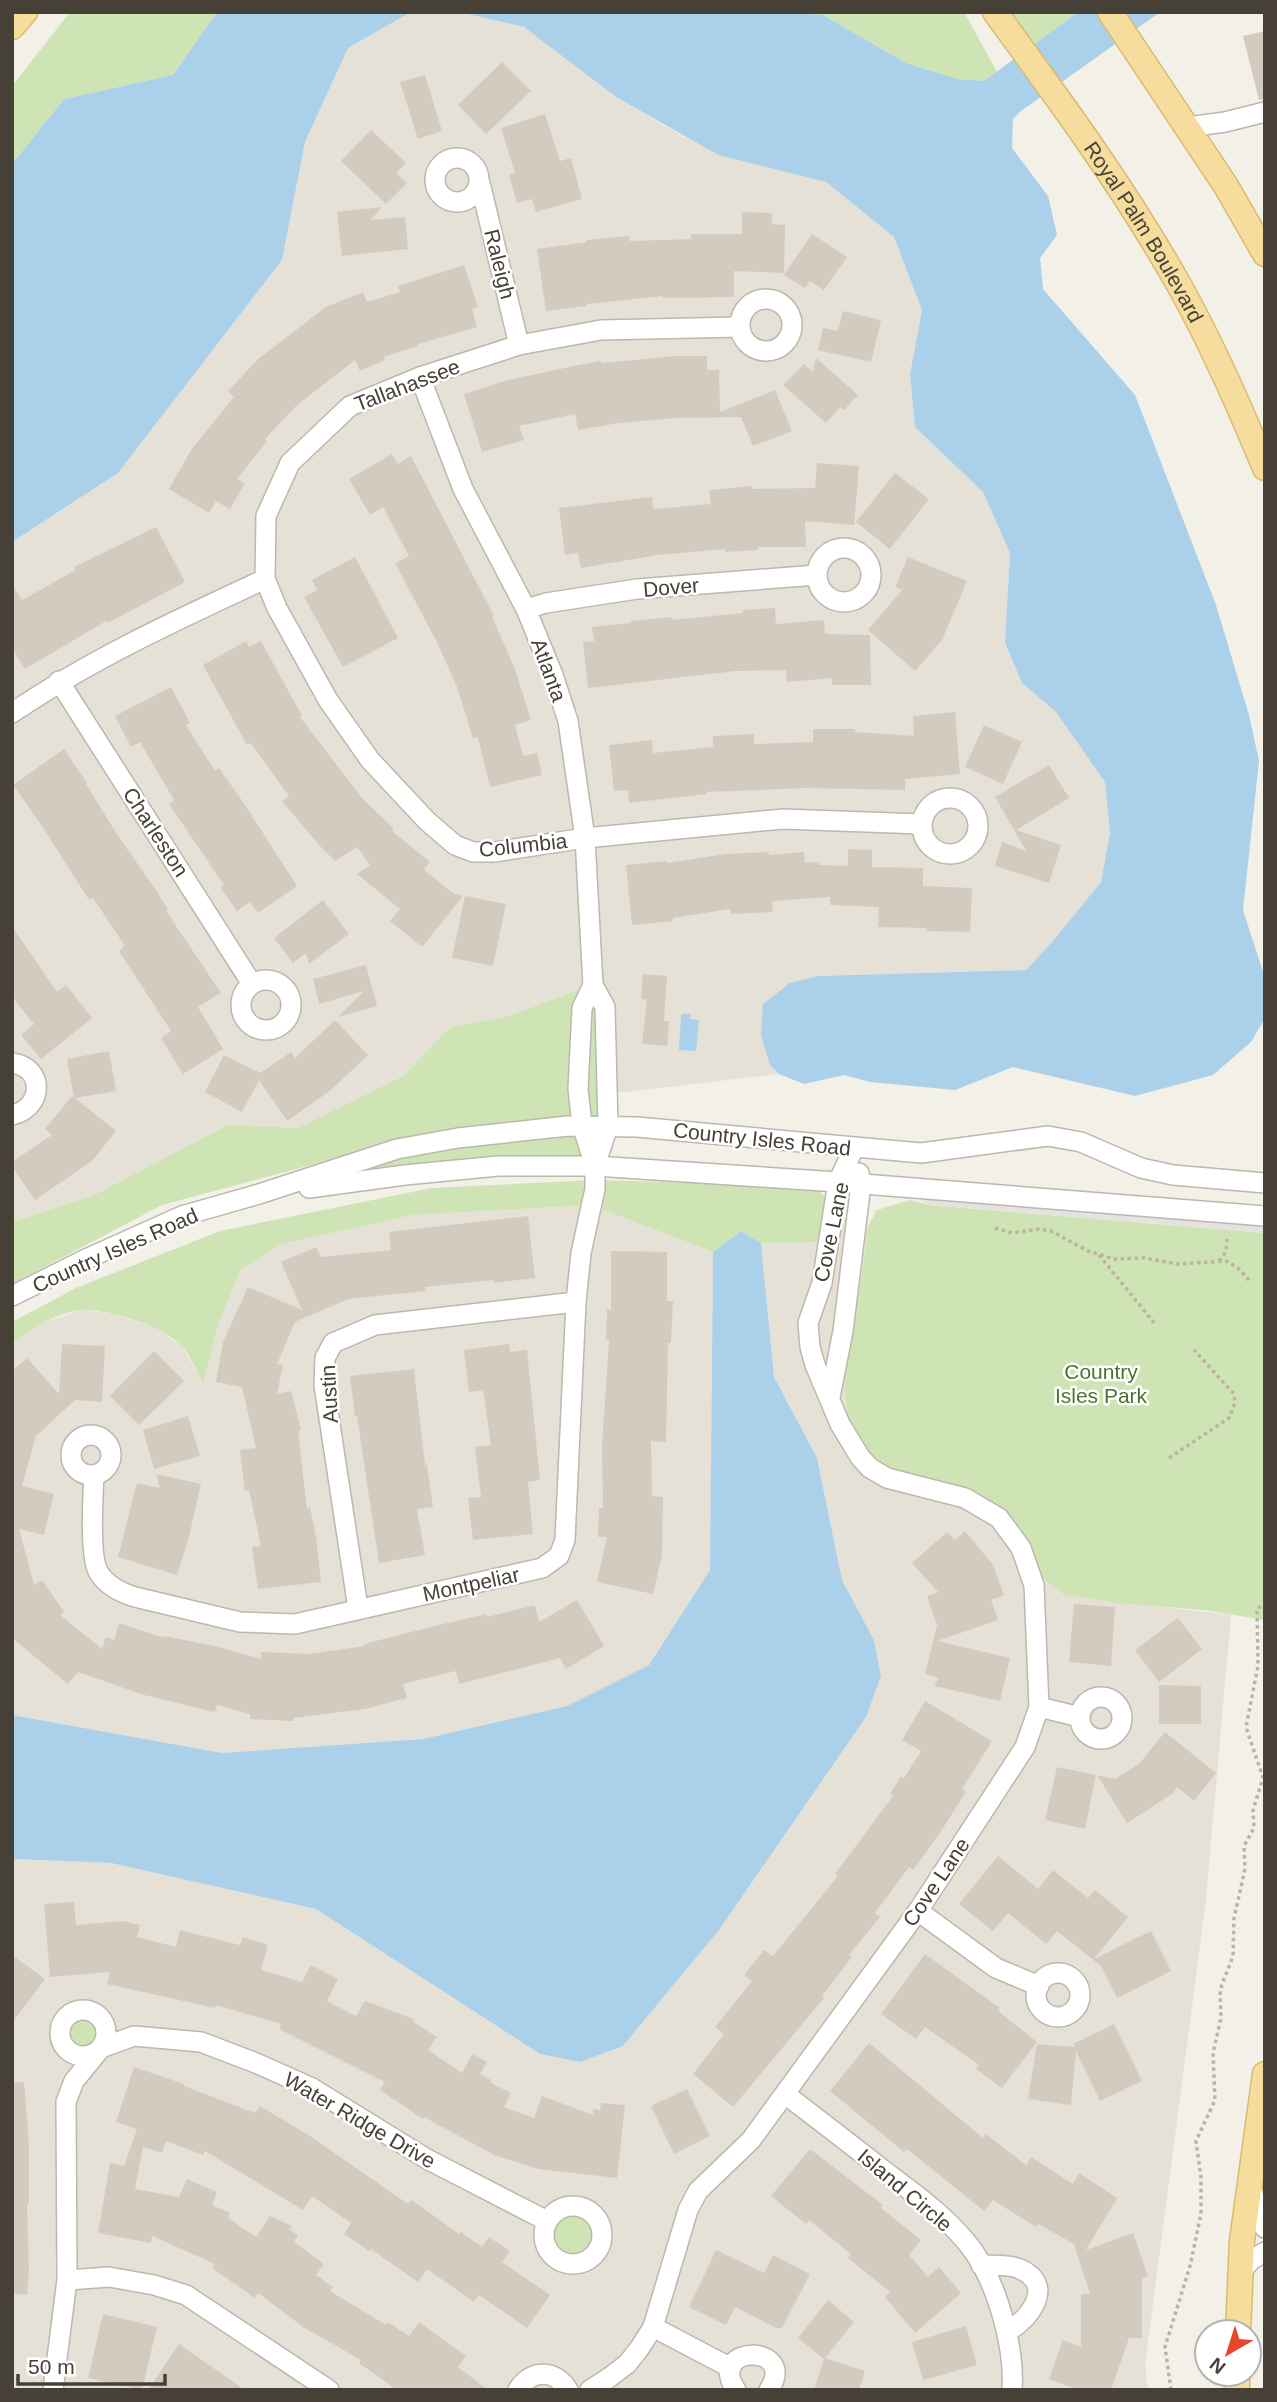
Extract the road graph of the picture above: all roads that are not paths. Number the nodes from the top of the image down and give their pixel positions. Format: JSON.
{"nodes":[{"id":1,"x":25,"y":12,"type":"edge"},
{"id":2,"x":995,"y":12,"type":"edge"},
{"id":3,"x":1110,"y":12,"type":"edge"},
{"id":4,"x":12,"y":27,"type":"edge"},
{"id":5,"x":1265,"y":112,"type":"edge"},
{"id":6,"x":1188,"y":127,"type":"junction"},
{"id":7,"x":480,"y":183,"type":"dead end"},
{"id":8,"x":1265,"y":254,"type":"edge"},
{"id":9,"x":740,"y":327,"type":"dead end"},
{"id":10,"x":519,"y":345,"type":"junction"},
{"id":11,"x":420,"y":377,"type":"junction"},
{"id":12,"x":1265,"y":468,"type":"edge"},
{"id":13,"x":817,"y":575,"type":"dead end"},
{"id":14,"x":265,"y":579,"type":"junction"},
{"id":15,"x":526,"y":609,"type":"junction"},
{"id":16,"x":59,"y":681,"type":"junction"},
{"id":17,"x":12,"y":713,"type":"edge"},
{"id":18,"x":921,"y":824,"type":"dead end"},
{"id":19,"x":585,"y":838,"type":"junction"},
{"id":20,"x":252,"y":984,"type":"dead end"},
{"id":21,"x":593,"y":985,"type":"junction"},
{"id":22,"x":12,"y":1063,"type":"edge"},
{"id":23,"x":12,"y":1115,"type":"edge"},
{"id":24,"x":582,"y":1125,"type":"junction"},
{"id":25,"x":608,"y":1126,"type":"junction"},
{"id":26,"x":854,"y":1148,"type":"junction"},
{"id":27,"x":595,"y":1166,"type":"junction"},
{"id":28,"x":838,"y":1182,"type":"junction"},
{"id":29,"x":1265,"y":1183,"type":"edge"},
{"id":30,"x":861,"y":1184,"type":"junction"},
{"id":31,"x":259,"y":1194,"type":"junction"},
{"id":32,"x":1265,"y":1216,"type":"edge"},
{"id":33,"x":12,"y":1296,"type":"edge"},
{"id":34,"x":576,"y":1301,"type":"junction"},
{"id":35,"x":830,"y":1397,"type":"junction"},
{"id":36,"x":94,"y":1475,"type":"dead end"},
{"id":37,"x":358,"y":1608,"type":"junction"},
{"id":38,"x":1039,"y":1707,"type":"junction"},
{"id":39,"x":1080,"y":1717,"type":"dead end"},
{"id":40,"x":918,"y":1911,"type":"junction"},
{"id":41,"x":1039,"y":1986,"type":"dead end"},
{"id":42,"x":1265,"y":2074,"type":"edge"},
{"id":43,"x":785,"y":2094,"type":"junction"},
{"id":44,"x":1250,"y":2176,"type":"junction"},
{"id":45,"x":547,"y":2221,"type":"dead end"},
{"id":46,"x":1265,"y":2228,"type":"edge"},
{"id":47,"x":1265,"y":2252,"type":"edge"},
{"id":48,"x":981,"y":2265,"type":"junction"},
{"id":49,"x":1239,"y":2274,"type":"junction"},
{"id":50,"x":67,"y":2280,"type":"junction"},
{"id":51,"x":1238,"y":2318,"type":"edge"},
{"id":52,"x":653,"y":2327,"type":"junction"},
{"id":53,"x":1007,"y":2332,"type":"junction"},
{"id":54,"x":731,"y":2368,"type":"junction"},
{"id":55,"x":53,"y":2390,"type":"edge"},
{"id":56,"x":329,"y":2390,"type":"edge"},
{"id":57,"x":518,"y":2390,"type":"edge"},
{"id":58,"x":568,"y":2390,"type":"edge"},
{"id":59,"x":590,"y":2390,"type":"edge"},
{"id":60,"x":736,"y":2390,"type":"edge"},
{"id":61,"x":769,"y":2390,"type":"edge"},
{"id":62,"x":1012,"y":2390,"type":"edge"}],
"edges":[{"from":1,"to":4,"type":"main road"},
{"from":2,"to":12,"type":"main road","name":"Royal Palm Boulevard"},
{"from":3,"to":6,"type":"main road"},
{"from":5,"to":6,"type":"street"},
{"from":6,"to":8,"type":"main road"},
{"from":7,"to":10,"type":"street","name":"Raleigh"},
{"from":9,"to":10,"type":"street","name":"Tallahassee"},
{"from":10,"to":11,"type":"street","name":"Tallahassee"},
{"from":11,"to":14,"type":"street","name":"Tallahassee"},
{"from":11,"to":15,"type":"street","name":"Atlanta"},
{"from":13,"to":15,"type":"street","name":"Dover"},
{"from":14,"to":16,"type":"street"},
{"from":14,"to":19,"type":"street","name":"Columbia"},
{"from":15,"to":19,"type":"street","name":"Atlanta"},
{"from":16,"to":17,"type":"street"},
{"from":16,"to":20,"type":"street","name":"Charleston"},
{"from":18,"to":19,"type":"street","name":"Columbia"},
{"from":19,"to":21,"type":"street","name":"Atlanta"},
{"from":21,"to":24,"type":"street","name":"Atlanta"},
{"from":21,"to":25,"type":"street","name":"Atlanta"},
{"from":22,"to":23,"type":"street"},
{"from":24,"to":25,"type":"street","name":"Country Isles Road"},
{"from":24,"to":27,"type":"street","name":"Atlanta"},
{"from":24,"to":31,"type":"street","name":"Country Isles Road"},
{"from":25,"to":26,"type":"street","name":"Country Isles Road"},
{"from":25,"to":27,"type":"street","name":"Atlanta"},
{"from":26,"to":28,"type":"street","name":"Cove Lane"},
{"from":26,"to":29,"type":"street","name":"Country Isles Road"},
{"from":26,"to":30,"type":"street","name":"Cove Lane"},
{"from":27,"to":28,"type":"street","name":"Country Isles Road"},
{"from":27,"to":31,"type":"street","name":"Country Isles Road"},
{"from":27,"to":34,"type":"street","name":"Montpeliar"},
{"from":28,"to":30,"type":"street","name":"Country Isles Road"},
{"from":28,"to":35,"type":"street","name":"Cove Lane"},
{"from":30,"to":32,"type":"street","name":"Country Isles Road"},
{"from":30,"to":35,"type":"street","name":"Cove Lane"},
{"from":31,"to":33,"type":"street","name":"Country Isles Road"},
{"from":34,"to":37,"type":"street","name":"Montpeliar"},
{"from":34,"to":37,"type":"street","name":"Austin"},
{"from":35,"to":38,"type":"street","name":"Cove Lane"},
{"from":36,"to":37,"type":"street","name":"Montpeliar"},
{"from":38,"to":39,"type":"street"},
{"from":38,"to":40,"type":"street","name":"Cove Lane"},
{"from":40,"to":41,"type":"street"},
{"from":40,"to":43,"type":"street","name":"Cove Lane"},
{"from":42,"to":44,"type":"main road"},
{"from":43,"to":48,"type":"street","name":"Island Circle"},
{"from":43,"to":52,"type":"street","name":"Cove Lane"},
{"from":44,"to":46,"type":"street"},
{"from":44,"to":49,"type":"main road"},
{"from":45,"to":50,"type":"street","name":"Water Ridge Drive"},
{"from":47,"to":49,"type":"street"},
{"from":48,"to":53,"type":"street","name":"Island Circle"},
{"from":48,"to":53,"type":"street"},
{"from":49,"to":51,"type":"main road"},
{"from":50,"to":55,"type":"street","name":"Water Ridge Drive"},
{"from":50,"to":56,"type":"street"},
{"from":52,"to":54,"type":"street"},
{"from":52,"to":59,"type":"street","name":"Cove Lane"},
{"from":53,"to":62,"type":"street","name":"Island Circle"},
{"from":54,"to":60,"type":"street"},
{"from":54,"to":61,"type":"street"},
{"from":57,"to":58,"type":"street"}]}
